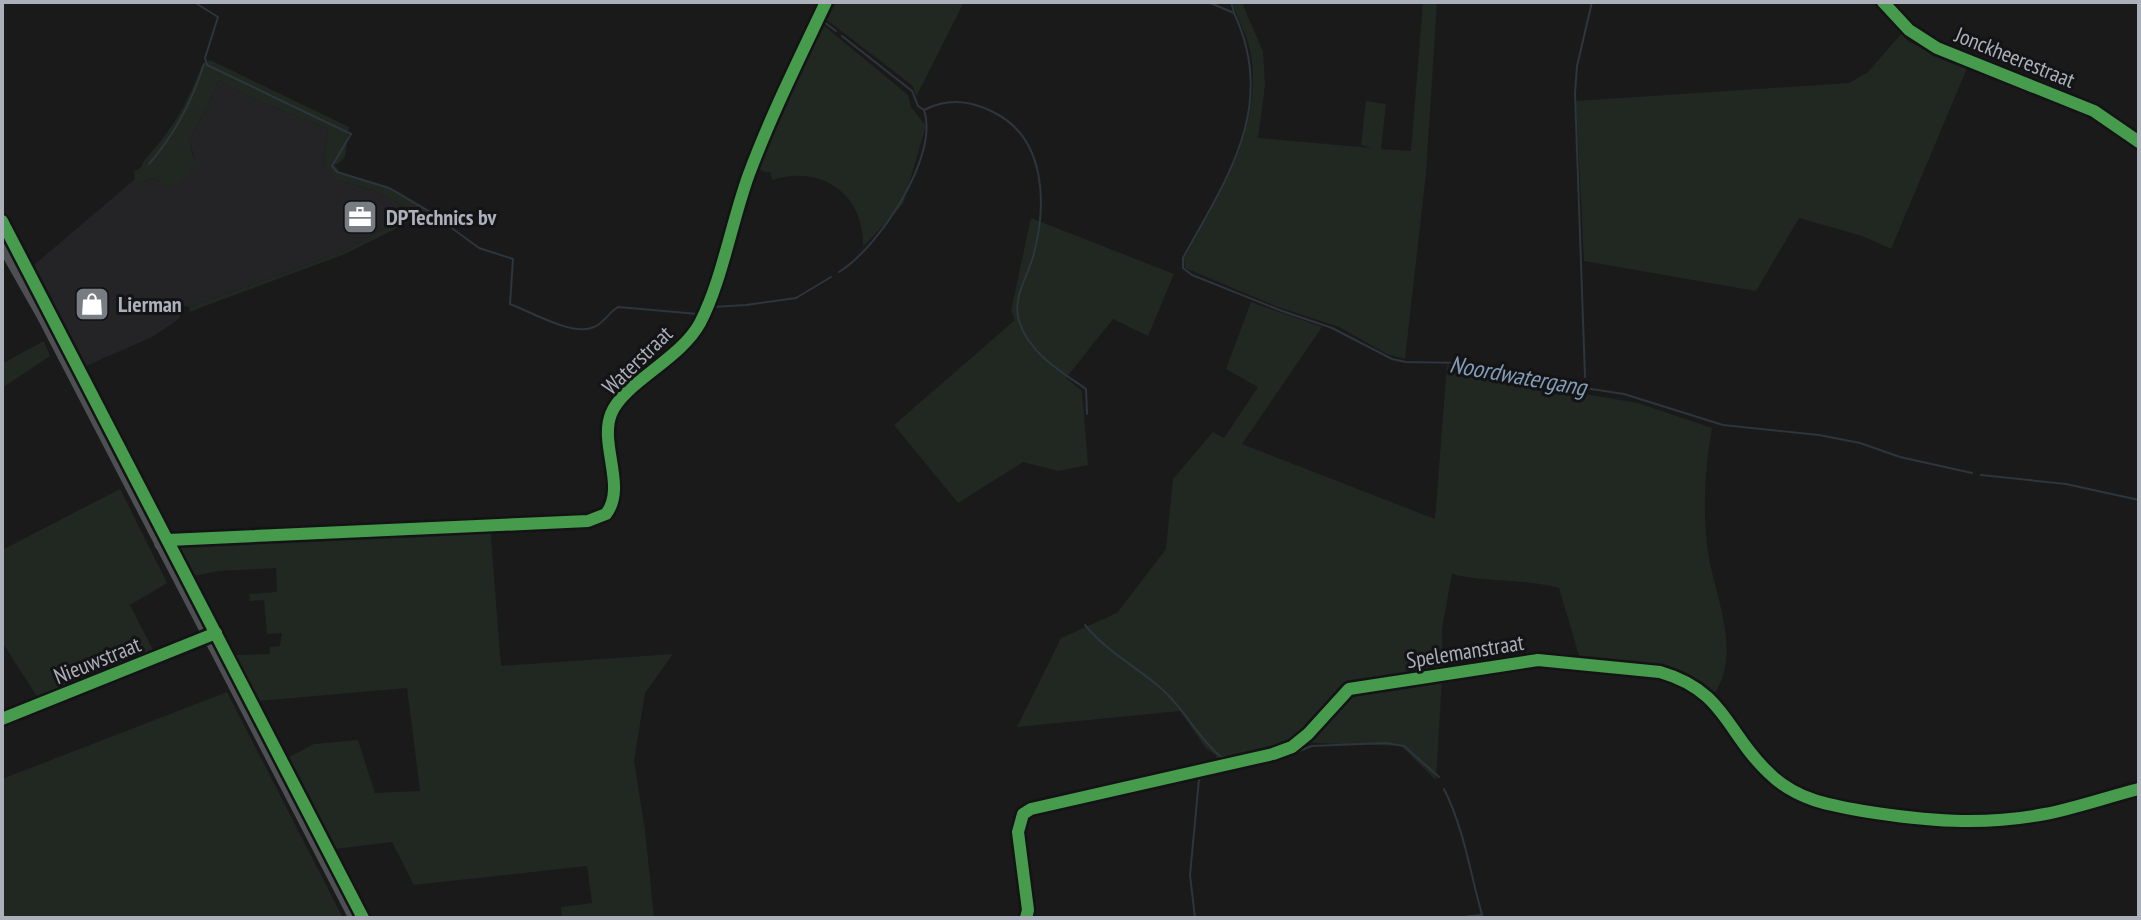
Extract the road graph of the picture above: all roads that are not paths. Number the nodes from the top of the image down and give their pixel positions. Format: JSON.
{"nodes":[{"id":1,"x":826,"y":2,"type":"edge"},
{"id":2,"x":1883,"y":2,"type":"edge"},
{"id":3,"x":2139,"y":142,"type":"edge"},
{"id":4,"x":2,"y":247,"type":"edge"},
{"id":5,"x":159,"y":545,"type":"junction"},
{"id":6,"x":207,"y":637,"type":"junction"},
{"id":7,"x":2,"y":719,"type":"edge"},
{"id":8,"x":2139,"y":789,"type":"edge"},
{"id":9,"x":353,"y":918,"type":"edge"},
{"id":10,"x":1026,"y":918,"type":"edge"}],
"edges":[{"from":1,"to":5,"type":"street","name":"Waterstraat"},
{"from":2,"to":3,"type":"street","name":"Jonckheerestraat"},
{"from":4,"to":5,"type":"street"},
{"from":5,"to":6,"type":"street"},
{"from":6,"to":7,"type":"street","name":"Nieuwstraat"},
{"from":6,"to":9,"type":"street"},
{"from":8,"to":10,"type":"street","name":"Spelemanstraat"}]}
